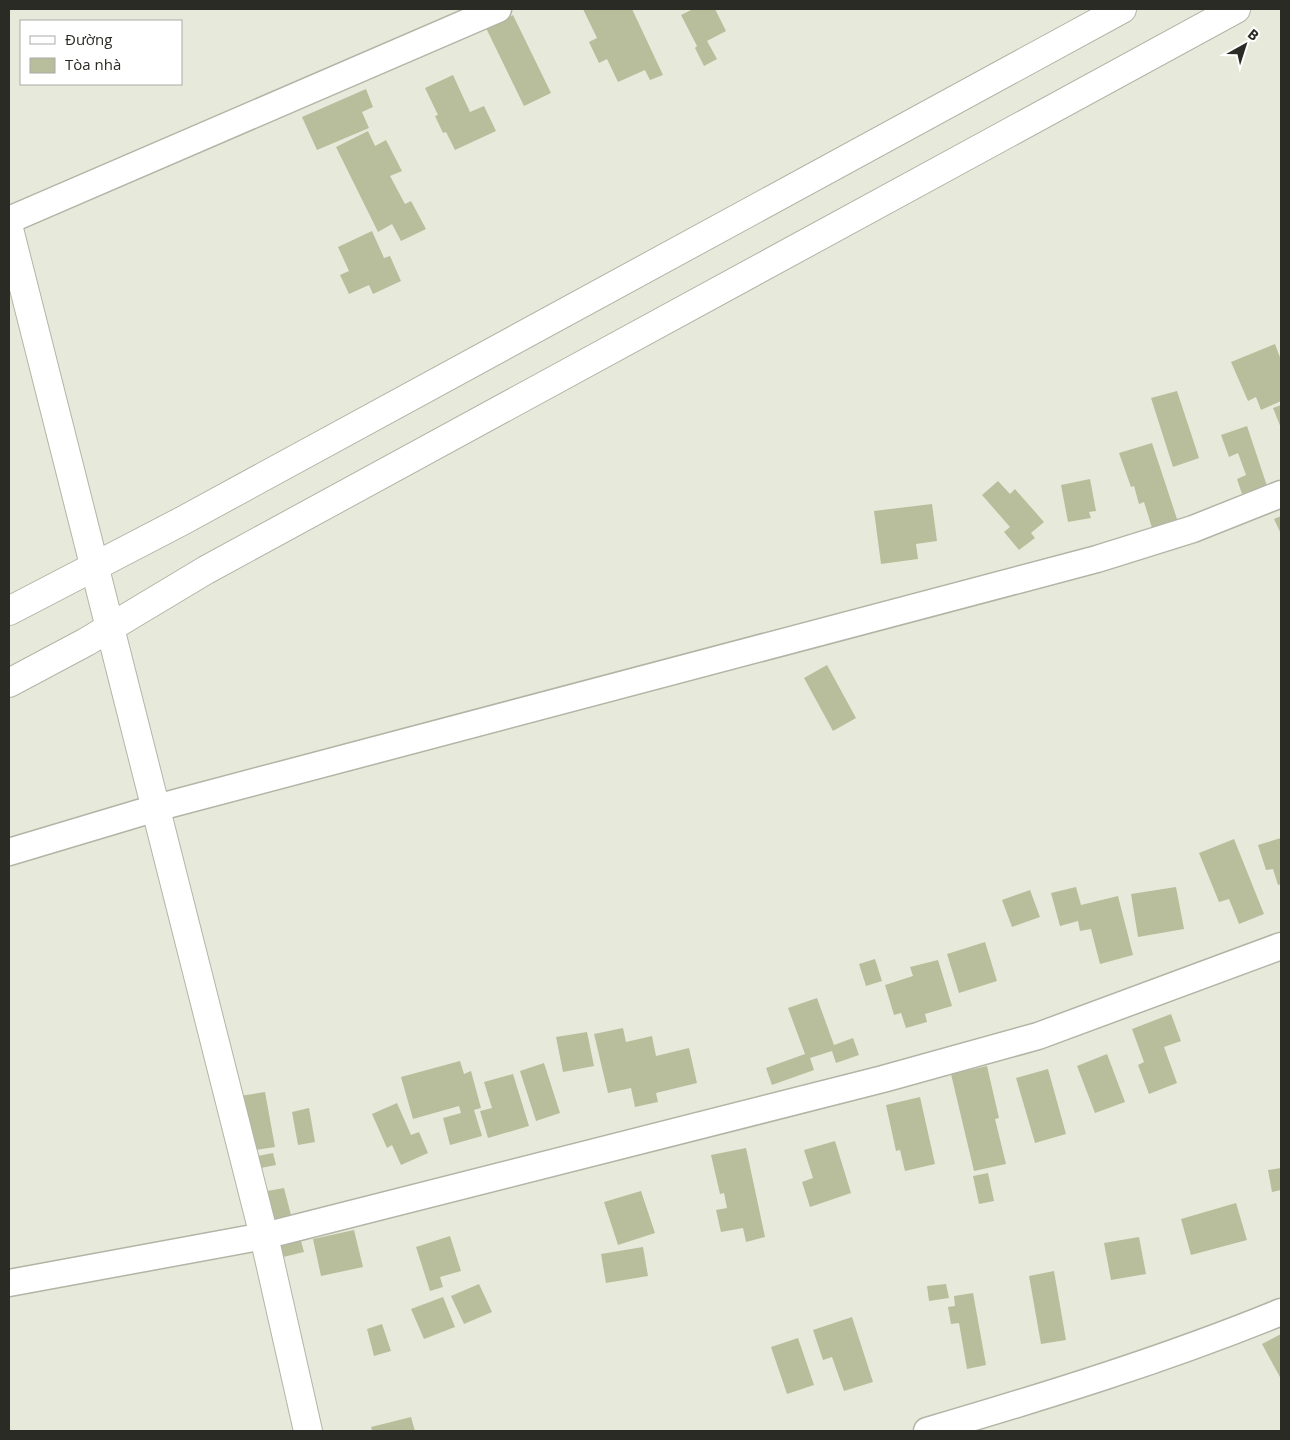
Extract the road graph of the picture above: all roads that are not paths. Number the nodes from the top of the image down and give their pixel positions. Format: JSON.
{"nodes":[{"id":1,"x":498,"y":9,"type":"edge"},
{"id":2,"x":1122,"y":9,"type":"edge"},
{"id":3,"x":1236,"y":9,"type":"edge"},
{"id":4,"x":9,"y":220,"type":"edge"},
{"id":5,"x":9,"y":229,"type":"edge"},
{"id":6,"x":1281,"y":494,"type":"edge"},
{"id":7,"x":96,"y":565,"type":"junction"},
{"id":8,"x":9,"y":611,"type":"edge"},
{"id":9,"x":111,"y":627,"type":"junction"},
{"id":10,"x":9,"y":683,"type":"edge"},
{"id":11,"x":156,"y":808,"type":"junction"},
{"id":12,"x":9,"y":852,"type":"edge"},
{"id":13,"x":1281,"y":946,"type":"edge"},
{"id":14,"x":264,"y":1236,"type":"junction"},
{"id":15,"x":9,"y":1283,"type":"edge"},
{"id":16,"x":1281,"y":1312,"type":"edge"},
{"id":17,"x":308,"y":1431,"type":"edge"},
{"id":18,"x":927,"y":1431,"type":"edge"}],
"edges":[{"from":1,"to":4,"type":"street"},
{"from":2,"to":7,"type":"main road"},
{"from":3,"to":9,"type":"main road"},
{"from":5,"to":7,"type":"main road"},
{"from":6,"to":11,"type":"street"},
{"from":7,"to":8,"type":"main road"},
{"from":7,"to":9,"type":"main road"},
{"from":9,"to":10,"type":"main road"},
{"from":9,"to":11,"type":"main road"},
{"from":11,"to":12,"type":"street"},
{"from":11,"to":14,"type":"main road"},
{"from":13,"to":14,"type":"street"},
{"from":14,"to":15,"type":"street"},
{"from":14,"to":17,"type":"main road"},
{"from":16,"to":18,"type":"street"}]}
